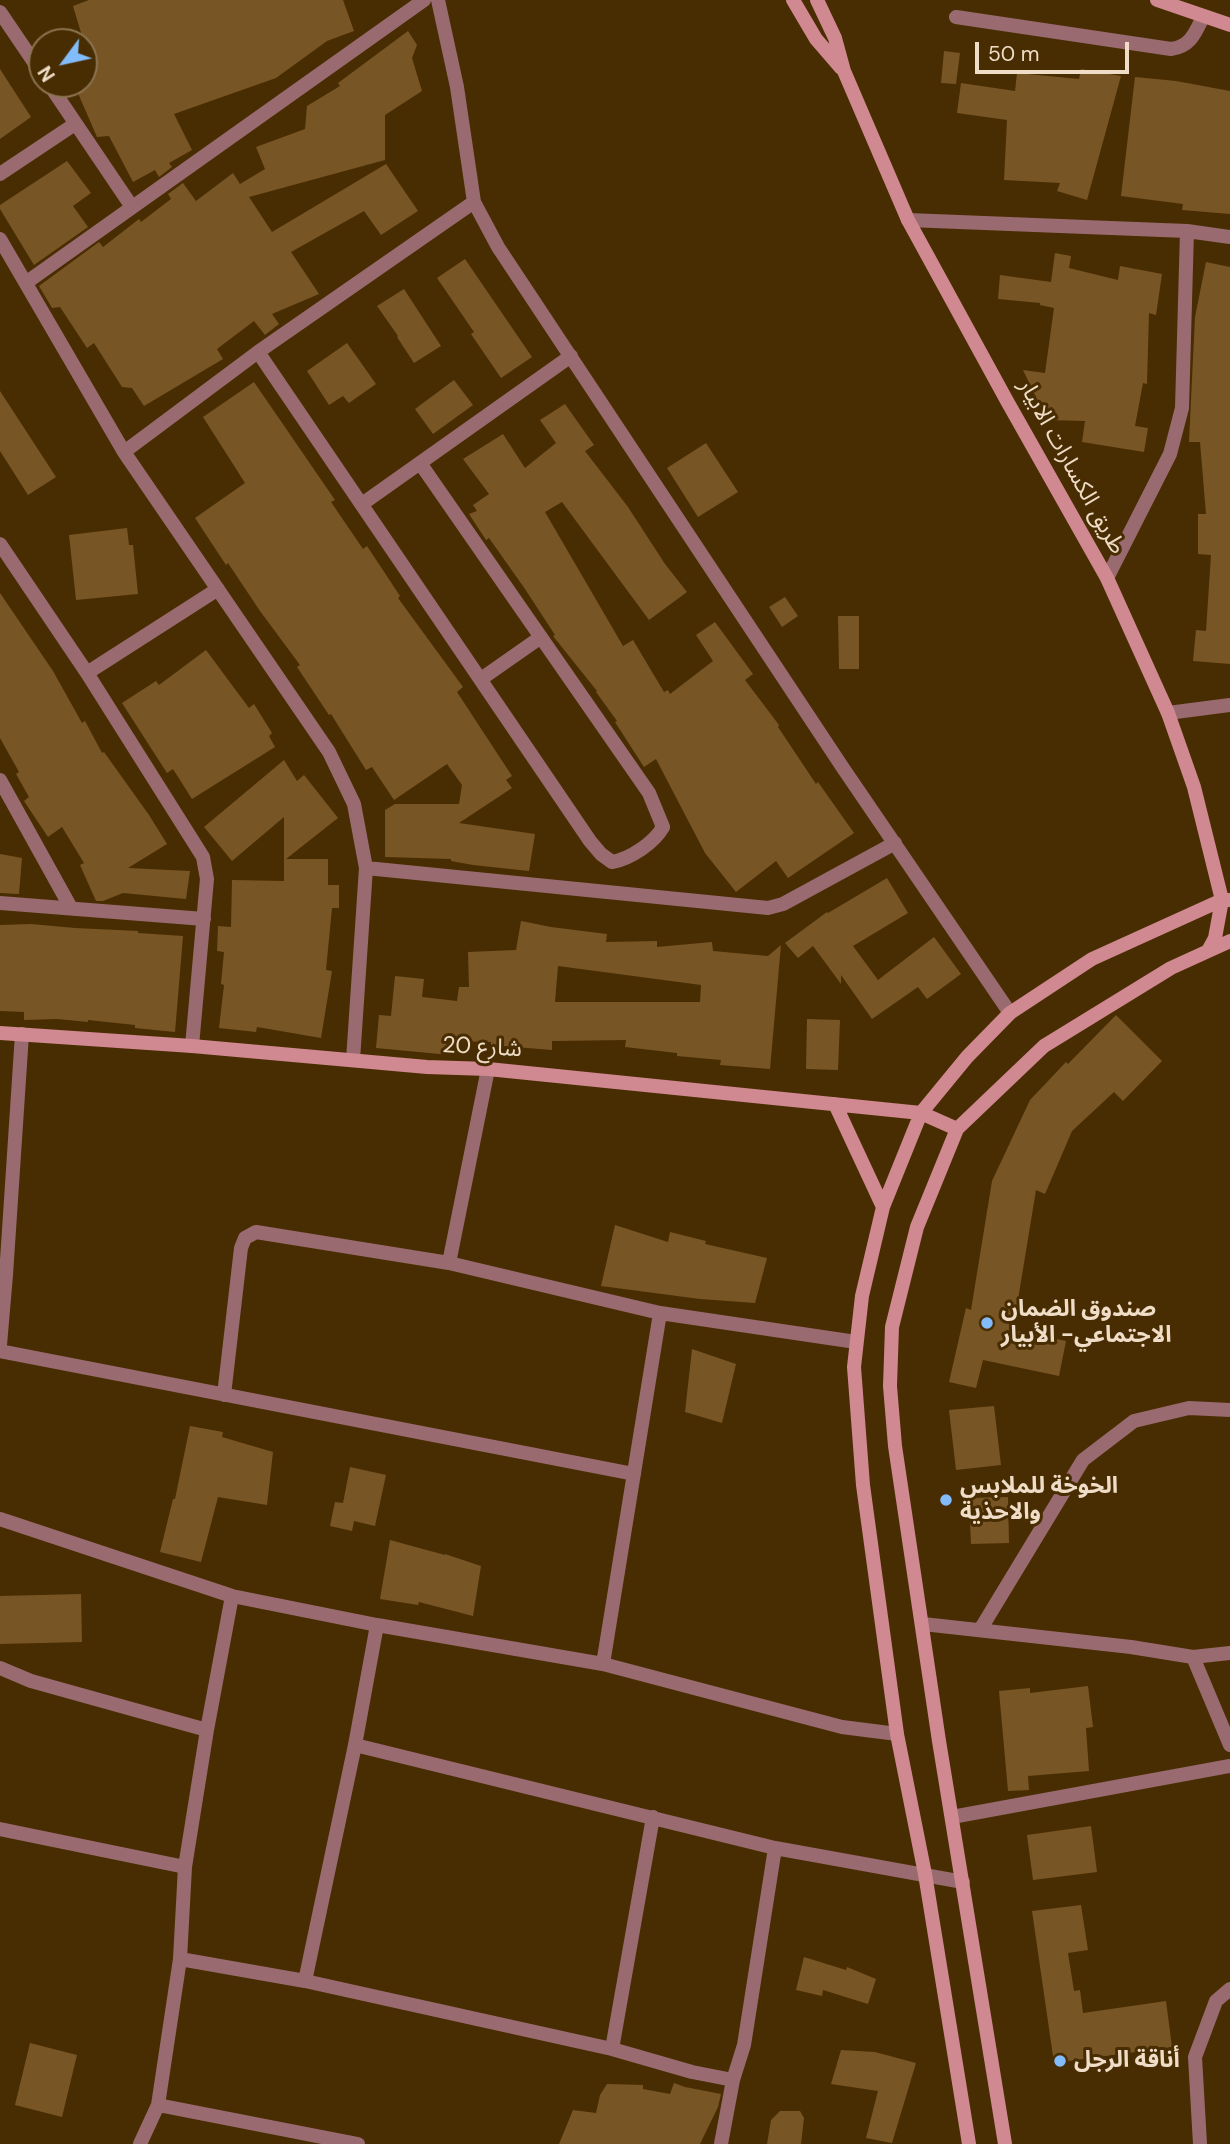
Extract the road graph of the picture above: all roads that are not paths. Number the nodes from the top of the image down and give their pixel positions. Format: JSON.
{"nodes":[{"id":1,"x":424,"y":0,"type":"edge"},
{"id":2,"x":438,"y":0,"type":"edge"},
{"id":3,"x":793,"y":0,"type":"edge"},
{"id":4,"x":817,"y":0,"type":"edge"},
{"id":5,"x":1157,"y":0,"type":"edge"},
{"id":6,"x":0,"y":12,"type":"edge"},
{"id":7,"x":956,"y":17,"type":"dead end"},
{"id":8,"x":1203,"y":17,"type":"junction"},
{"id":9,"x":1230,"y":25,"type":"edge"},
{"id":10,"x":28,"y":53,"type":"edge"},
{"id":11,"x":844,"y":71,"type":"junction"},
{"id":12,"x":57,"y":98,"type":"edge"},
{"id":13,"x":75,"y":124,"type":"junction"},
{"id":14,"x":0,"y":174,"type":"edge"},
{"id":15,"x":474,"y":202,"type":"junction"},
{"id":16,"x":131,"y":207,"type":"junction"},
{"id":17,"x":908,"y":220,"type":"junction"},
{"id":18,"x":1187,"y":231,"type":"junction"},
{"id":19,"x":1230,"y":237,"type":"edge"},
{"id":20,"x":0,"y":239,"type":"edge"},
{"id":21,"x":27,"y":282,"type":"junction"},
{"id":22,"x":258,"y":352,"type":"junction"},
{"id":23,"x":571,"y":356,"type":"junction"},
{"id":24,"x":124,"y":452,"type":"junction"},
{"id":25,"x":420,"y":463,"type":"junction"},
{"id":26,"x":362,"y":503,"type":"junction"},
{"id":27,"x":0,"y":544,"type":"edge"},
{"id":28,"x":1107,"y":578,"type":"junction"},
{"id":29,"x":218,"y":589,"type":"junction"},
{"id":30,"x":541,"y":637,"type":"junction"},
{"id":31,"x":87,"y":673,"type":"junction"},
{"id":32,"x":481,"y":679,"type":"junction"},
{"id":33,"x":1230,"y":705,"type":"edge"},
{"id":34,"x":1168,"y":713,"type":"junction"},
{"id":35,"x":0,"y":780,"type":"edge"},
{"id":36,"x":895,"y":844,"type":"junction"},
{"id":37,"x":366,"y":867,"type":"junction"},
{"id":38,"x":1226,"y":900,"type":"edge"},
{"id":39,"x":0,"y":903,"type":"edge"},
{"id":40,"x":71,"y":908,"type":"junction"},
{"id":41,"x":204,"y":919,"type":"junction"},
{"id":42,"x":1230,"y":941,"type":"edge"},
{"id":43,"x":1209,"y":949,"type":"junction"},
{"id":44,"x":1010,"y":1013,"type":"junction"},
{"id":45,"x":0,"y":1032,"type":"edge"},
{"id":46,"x":22,"y":1034,"type":"junction"},
{"id":47,"x":192,"y":1046,"type":"junction"},
{"id":48,"x":353,"y":1060,"type":"junction"},
{"id":49,"x":488,"y":1069,"type":"junction"},
{"id":50,"x":835,"y":1104,"type":"junction"},
{"id":51,"x":921,"y":1113,"type":"junction"},
{"id":52,"x":957,"y":1129,"type":"junction"},
{"id":53,"x":6,"y":1183,"type":"edge"},
{"id":54,"x":883,"y":1207,"type":"junction"},
{"id":55,"x":449,"y":1263,"type":"junction"},
{"id":56,"x":660,"y":1313,"type":"junction"},
{"id":57,"x":856,"y":1342,"type":"junction"},
{"id":58,"x":0,"y":1345,"type":"edge"},
{"id":59,"x":0,"y":1351,"type":"edge"},
{"id":60,"x":224,"y":1395,"type":"junction"},
{"id":61,"x":1230,"y":1410,"type":"edge"},
{"id":62,"x":634,"y":1474,"type":"junction"},
{"id":63,"x":0,"y":1519,"type":"edge"},
{"id":64,"x":232,"y":1596,"type":"junction"},
{"id":65,"x":923,"y":1624,"type":"junction"},
{"id":66,"x":377,"y":1625,"type":"junction"},
{"id":67,"x":980,"y":1630,"type":"junction"},
{"id":68,"x":1230,"y":1653,"type":"edge"},
{"id":69,"x":1193,"y":1657,"type":"junction"},
{"id":70,"x":603,"y":1664,"type":"junction"},
{"id":71,"x":0,"y":1668,"type":"edge"},
{"id":72,"x":207,"y":1730,"type":"junction"},
{"id":73,"x":897,"y":1734,"type":"junction"},
{"id":74,"x":355,"y":1745,"type":"junction"},
{"id":75,"x":1230,"y":1745,"type":"edge"},
{"id":76,"x":1230,"y":1766,"type":"edge"},
{"id":77,"x":653,"y":1817,"type":"junction"},
{"id":78,"x":952,"y":1817,"type":"junction"},
{"id":79,"x":0,"y":1829,"type":"edge"},
{"id":80,"x":775,"y":1848,"type":"junction"},
{"id":81,"x":185,"y":1867,"type":"junction"},
{"id":82,"x":925,"y":1874,"type":"junction"},
{"id":83,"x":963,"y":1882,"type":"junction"},
{"id":84,"x":180,"y":1959,"type":"junction"},
{"id":85,"x":305,"y":1981,"type":"junction"},
{"id":86,"x":1230,"y":1989,"type":"edge"},
{"id":87,"x":612,"y":2049,"type":"junction"},
{"id":88,"x":733,"y":2080,"type":"junction"},
{"id":89,"x":158,"y":2105,"type":"junction"},
{"id":90,"x":140,"y":2144,"type":"edge"},
{"id":91,"x":358,"y":2144,"type":"edge"},
{"id":92,"x":721,"y":2144,"type":"edge"},
{"id":93,"x":969,"y":2144,"type":"edge"},
{"id":94,"x":1005,"y":2144,"type":"edge"},
{"id":95,"x":1200,"y":2144,"type":"edge"}],
"edges":[{"from":1,"to":16,"type":"street"},
{"from":2,"to":15,"type":"street"},
{"from":3,"to":11,"type":"street","name":"طريق الكسارات الابيار"},
{"from":4,"to":11,"type":"street","name":"طريق الكسارات الابيار"},
{"from":5,"to":8,"type":"street"},
{"from":6,"to":10,"type":"street"},
{"from":7,"to":8,"type":"street"},
{"from":8,"to":9,"type":"street"},
{"from":11,"to":17,"type":"street","name":"طريق الكسارات الابيار"},
{"from":12,"to":13,"type":"street"},
{"from":13,"to":14,"type":"street"},
{"from":13,"to":16,"type":"street"},
{"from":15,"to":22,"type":"street"},
{"from":15,"to":23,"type":"street"},
{"from":16,"to":21,"type":"street"},
{"from":17,"to":18,"type":"street"},
{"from":17,"to":28,"type":"street","name":"طريق الكسارات الابيار"},
{"from":18,"to":19,"type":"street"},
{"from":18,"to":28,"type":"street"},
{"from":20,"to":21,"type":"street"},
{"from":21,"to":24,"type":"street"},
{"from":22,"to":24,"type":"street"},
{"from":22,"to":26,"type":"street"},
{"from":23,"to":25,"type":"street"},
{"from":23,"to":36,"type":"street"},
{"from":24,"to":29,"type":"street"},
{"from":25,"to":26,"type":"street"},
{"from":25,"to":30,"type":"street"},
{"from":26,"to":32,"type":"street"},
{"from":27,"to":31,"type":"street"},
{"from":28,"to":34,"type":"street","name":"طريق الكسارات الابيار"},
{"from":29,"to":31,"type":"street"},
{"from":29,"to":37,"type":"street"},
{"from":30,"to":32,"type":"street"},
{"from":30,"to":32,"type":"street"},
{"from":31,"to":41,"type":"street"},
{"from":33,"to":34,"type":"street"},
{"from":34,"to":38,"type":"street","name":"طريق الكسارات الابيار"},
{"from":35,"to":40,"type":"street"},
{"from":36,"to":37,"type":"street"},
{"from":36,"to":44,"type":"street"},
{"from":37,"to":48,"type":"street"},
{"from":38,"to":43,"type":"street"},
{"from":38,"to":44,"type":"street"},
{"from":39,"to":40,"type":"street"},
{"from":40,"to":41,"type":"street"},
{"from":41,"to":47,"type":"street"},
{"from":42,"to":43,"type":"street"},
{"from":43,"to":52,"type":"street"},
{"from":44,"to":51,"type":"street"},
{"from":45,"to":46,"type":"street","name":"شارع 20"},
{"from":46,"to":47,"type":"street","name":"شارع 20"},
{"from":46,"to":53,"type":"street"},
{"from":47,"to":48,"type":"street","name":"شارع 20"},
{"from":48,"to":49,"type":"street","name":"شارع 20"},
{"from":49,"to":50,"type":"street","name":"شارع 20"},
{"from":49,"to":55,"type":"street"},
{"from":50,"to":51,"type":"street","name":"شارع 20"},
{"from":50,"to":54,"type":"street"},
{"from":51,"to":52,"type":"street","name":"شارع 20"},
{"from":51,"to":54,"type":"street"},
{"from":52,"to":65,"type":"street"},
{"from":53,"to":58,"type":"street"},
{"from":54,"to":57,"type":"street"},
{"from":55,"to":56,"type":"street"},
{"from":55,"to":60,"type":"street"},
{"from":56,"to":57,"type":"street"},
{"from":56,"to":62,"type":"street"},
{"from":57,"to":73,"type":"street"},
{"from":59,"to":60,"type":"street"},
{"from":60,"to":62,"type":"street"},
{"from":61,"to":67,"type":"street"},
{"from":62,"to":70,"type":"street"},
{"from":63,"to":64,"type":"street"},
{"from":64,"to":66,"type":"street"},
{"from":64,"to":72,"type":"street"},
{"from":65,"to":67,"type":"street"},
{"from":65,"to":78,"type":"street"},
{"from":66,"to":70,"type":"street"},
{"from":66,"to":74,"type":"street"},
{"from":67,"to":69,"type":"street"},
{"from":68,"to":69,"type":"street"},
{"from":69,"to":75,"type":"street"},
{"from":70,"to":73,"type":"street"},
{"from":71,"to":72,"type":"street"},
{"from":72,"to":81,"type":"street"},
{"from":73,"to":82,"type":"street"},
{"from":74,"to":77,"type":"street"},
{"from":74,"to":85,"type":"street"},
{"from":76,"to":78,"type":"street"},
{"from":77,"to":80,"type":"street"},
{"from":77,"to":87,"type":"street"},
{"from":78,"to":83,"type":"street"},
{"from":79,"to":81,"type":"street"},
{"from":80,"to":82,"type":"street"},
{"from":80,"to":88,"type":"street"},
{"from":81,"to":84,"type":"street"},
{"from":82,"to":83,"type":"street"},
{"from":82,"to":93,"type":"street"},
{"from":83,"to":94,"type":"street"},
{"from":84,"to":85,"type":"street"},
{"from":84,"to":89,"type":"street"},
{"from":85,"to":87,"type":"street"},
{"from":86,"to":95,"type":"street"},
{"from":87,"to":88,"type":"street"},
{"from":88,"to":92,"type":"street"},
{"from":89,"to":90,"type":"street"},
{"from":89,"to":91,"type":"street"}]}
